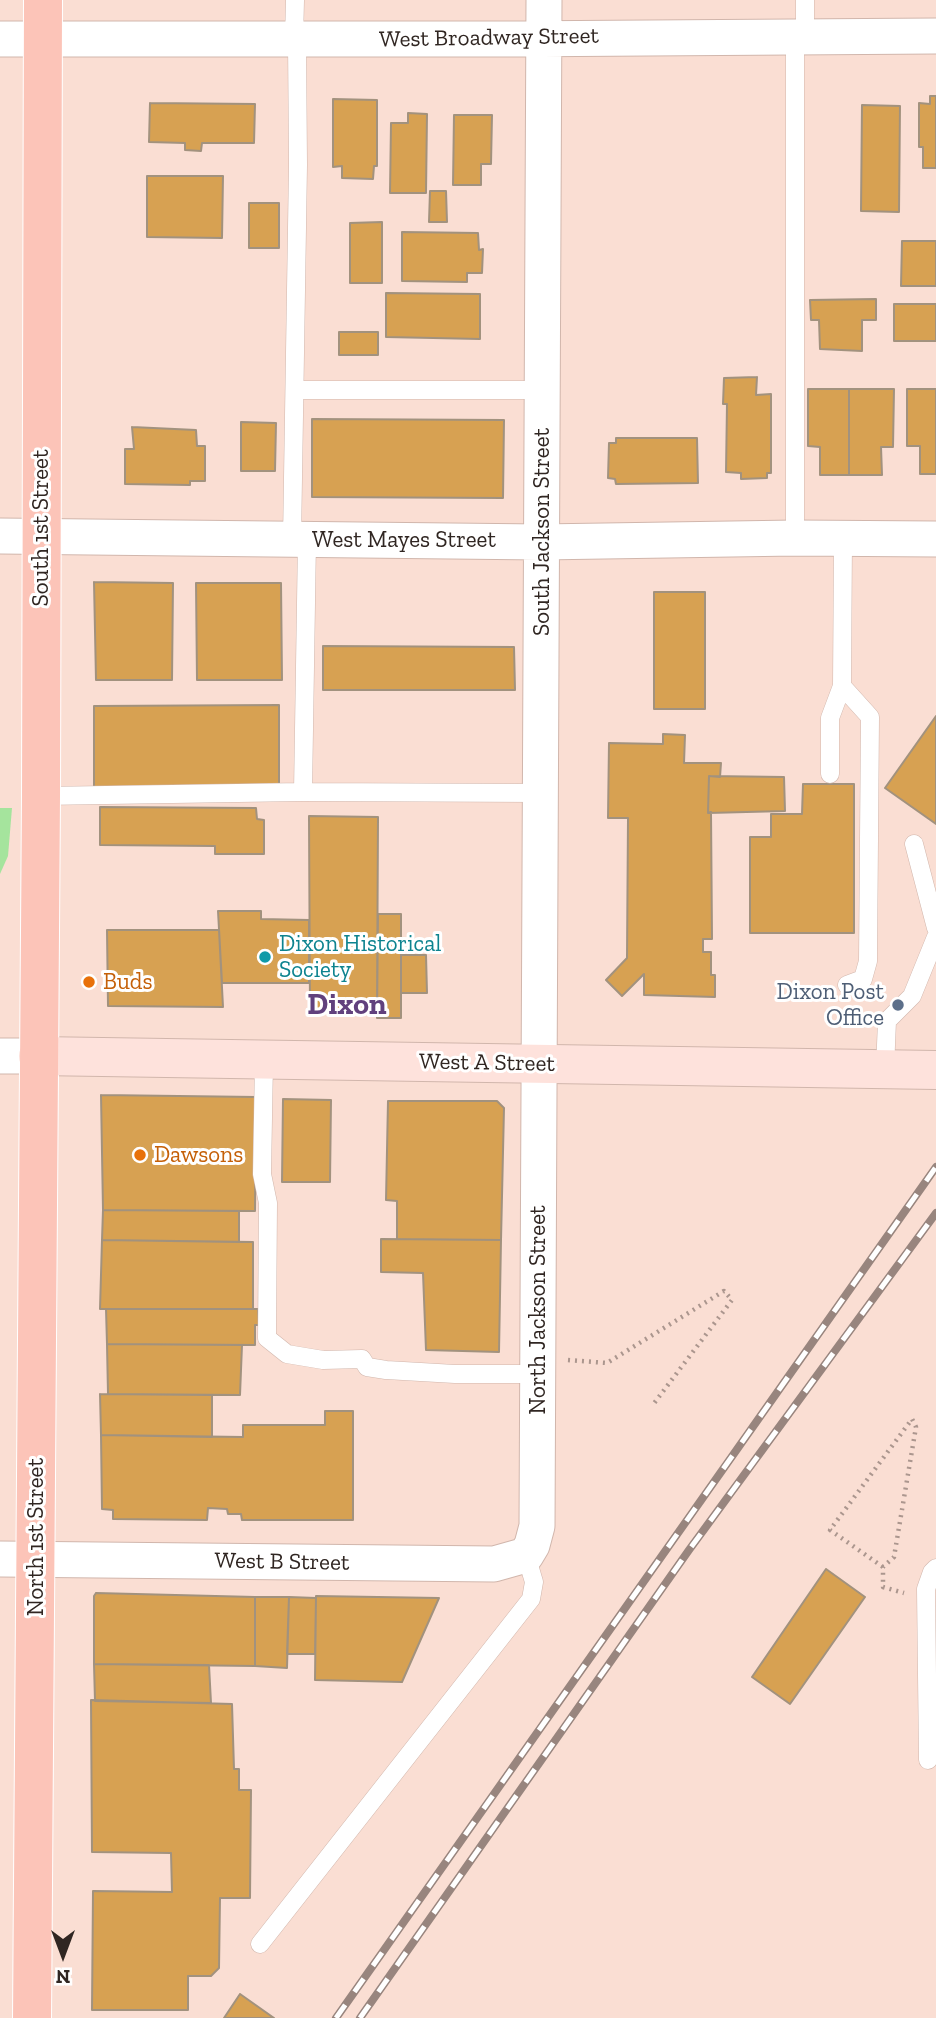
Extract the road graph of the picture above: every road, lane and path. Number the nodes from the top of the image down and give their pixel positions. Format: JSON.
{"nodes":[{"id":1,"x":43,"y":0,"type":"edge"},
{"id":2,"x":295,"y":0,"type":"edge"},
{"id":3,"x":544,"y":0,"type":"edge"},
{"id":4,"x":805,"y":0,"type":"edge"},
{"id":5,"x":800,"y":35,"type":"junction"},
{"id":6,"x":936,"y":36,"type":"edge"},
{"id":7,"x":544,"y":38,"type":"junction"},
{"id":8,"x":0,"y":39,"type":"edge"},
{"id":9,"x":43,"y":39,"type":"junction"},
{"id":10,"x":295,"y":40,"type":"junction"},
{"id":11,"x":295,"y":390,"type":"junction"},
{"id":12,"x":542,"y":390,"type":"junction"},
{"id":13,"x":0,"y":536,"type":"edge"},
{"id":14,"x":40,"y":537,"type":"junction"},
{"id":15,"x":796,"y":538,"type":"junction"},
{"id":16,"x":843,"y":539,"type":"junction"},
{"id":17,"x":936,"y":539,"type":"edge"},
{"id":18,"x":300,"y":540,"type":"junction"},
{"id":19,"x":541,"y":542,"type":"junction"},
{"id":20,"x":842,"y":686,"type":"junction"},
{"id":21,"x":830,"y":774,"type":"dead end"},
{"id":22,"x":303,"y":792,"type":"junction"},
{"id":23,"x":540,"y":793,"type":"junction"},
{"id":24,"x":41,"y":796,"type":"junction"},
{"id":25,"x":914,"y":844,"type":"dead end"},
{"id":26,"x":936,"y":928,"type":"edge"},
{"id":27,"x":936,"y":937,"type":"edge"},
{"id":28,"x":847,"y":985,"type":"dead end"},
{"id":29,"x":0,"y":1056,"type":"edge"},
{"id":30,"x":38,"y":1056,"type":"junction"},
{"id":31,"x":264,"y":1061,"type":"junction"},
{"id":32,"x":540,"y":1064,"type":"junction"},
{"id":33,"x":885,"y":1069,"type":"junction"},
{"id":34,"x":936,"y":1070,"type":"edge"},
{"id":35,"x":537,"y":1366,"type":"junction"},
{"id":36,"x":652,"y":1406,"type":"dead end"},
{"id":37,"x":526,"y":1555,"type":"junction"},
{"id":38,"x":18,"y":1559,"type":"edge"},
{"id":39,"x":883,"y":1567,"type":"junction"},
{"id":40,"x":936,"y":1568,"type":"edge"},
{"id":41,"x":926,"y":1594,"type":"junction"},
{"id":42,"x":928,"y":1760,"type":"dead end"},
{"id":43,"x":260,"y":1944,"type":"dead end"},
{"id":44,"x":33,"y":2018,"type":"edge"}],
"edges":[{"from":1,"to":9,"type":"main road","name":"South 1st Street"},
{"from":2,"to":10,"type":"lane"},
{"from":3,"to":7,"type":"street","name":"South Jackson Street"},
{"from":4,"to":5,"type":"lane"},
{"from":5,"to":6,"type":"street","name":"West Broadway Street"},
{"from":5,"to":7,"type":"street","name":"West Broadway Street"},
{"from":5,"to":15,"type":"lane"},
{"from":7,"to":10,"type":"street","name":"West Broadway Street"},
{"from":7,"to":12,"type":"street","name":"South Jackson Street"},
{"from":8,"to":9,"type":"street","name":"West Broadway Street"},
{"from":9,"to":10,"type":"street","name":"West Broadway Street"},
{"from":9,"to":14,"type":"main road","name":"South 1st Street"},
{"from":10,"to":11,"type":"lane"},
{"from":11,"to":12,"type":"lane"},
{"from":11,"to":18,"type":"lane"},
{"from":12,"to":19,"type":"street","name":"South Jackson Street"},
{"from":13,"to":14,"type":"street","name":"West Mayes Street"},
{"from":14,"to":18,"type":"street","name":"West Mayes Street"},
{"from":14,"to":24,"type":"main road","name":"South 1st Street"},
{"from":15,"to":16,"type":"street","name":"West Mayes Street"},
{"from":15,"to":19,"type":"street","name":"West Mayes Street"},
{"from":16,"to":17,"type":"street","name":"West Mayes Street"},
{"from":16,"to":20,"type":"lane"},
{"from":18,"to":19,"type":"street","name":"West Mayes Street"},
{"from":18,"to":22,"type":"lane"},
{"from":19,"to":23,"type":"street","name":"South Jackson Street"},
{"from":20,"to":21,"type":"lane"},
{"from":20,"to":28,"type":"lane"},
{"from":22,"to":23,"type":"lane"},
{"from":22,"to":24,"type":"lane"},
{"from":23,"to":32,"type":"street","name":"South Jackson Street"},
{"from":24,"to":30,"type":"main road","name":"South 1st Street"},
{"from":25,"to":26,"type":"lane"},
{"from":27,"to":33,"type":"lane"},
{"from":29,"to":30,"type":"street"},
{"from":30,"to":31,"type":"main road","name":"West A Street"},
{"from":30,"to":38,"type":"main road","name":"North 1st Street"},
{"from":31,"to":32,"type":"main road","name":"West A Street"},
{"from":31,"to":35,"type":"lane"},
{"from":32,"to":33,"type":"main road","name":"West A Street"},
{"from":32,"to":35,"type":"street","name":"North Jackson Street"},
{"from":33,"to":34,"type":"main road","name":"West A Street"},
{"from":35,"to":36,"type":"path"},
{"from":35,"to":37,"type":"street","name":"North Jackson Street"},
{"from":37,"to":38,"type":"street","name":"West B Street"},
{"from":37,"to":43,"type":"lane"},
{"from":38,"to":44,"type":"main road","name":"North 1st Street"},
{"from":39,"to":39,"type":"path"},
{"from":39,"to":41,"type":"path"},
{"from":40,"to":41,"type":"lane"},
{"from":41,"to":42,"type":"lane"}]}
